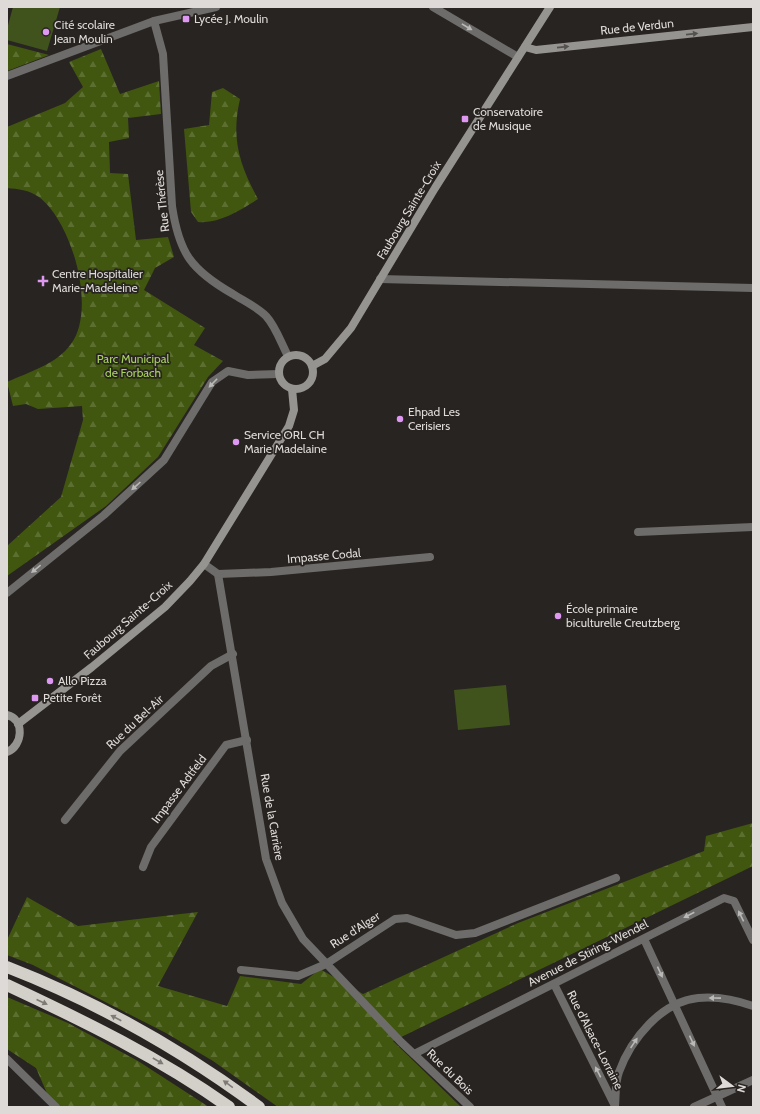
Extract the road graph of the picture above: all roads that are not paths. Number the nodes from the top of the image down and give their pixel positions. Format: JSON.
{"nodes":[{"id":1,"x":216,"y":7,"type":"edge"},
{"id":2,"x":433,"y":7,"type":"edge"},
{"id":3,"x":550,"y":7,"type":"edge"},
{"id":4,"x":154,"y":21,"type":"junction"},
{"id":5,"x":753,"y":27,"type":"edge"},
{"id":6,"x":525,"y":47,"type":"junction"},
{"id":7,"x":518,"y":58,"type":"junction"},
{"id":8,"x":7,"y":76,"type":"edge"},
{"id":9,"x":380,"y":279,"type":"junction"},
{"id":10,"x":753,"y":288,"type":"edge"},
{"id":11,"x":288,"y":356,"type":"junction"},
{"id":12,"x":312,"y":366,"type":"junction"},
{"id":13,"x":279,"y":374,"type":"junction"},
{"id":14,"x":292,"y":389,"type":"junction"},
{"id":15,"x":753,"y":527,"type":"edge"},
{"id":16,"x":638,"y":532,"type":"dead end"},
{"id":17,"x":430,"y":557,"type":"dead end"},
{"id":18,"x":204,"y":564,"type":"junction"},
{"id":19,"x":218,"y":574,"type":"junction"},
{"id":20,"x":7,"y":593,"type":"edge"},
{"id":21,"x":233,"y":654,"type":"junction"},
{"id":22,"x":7,"y":715,"type":"edge"},
{"id":23,"x":18,"y":724,"type":"junction"},
{"id":24,"x":247,"y":740,"type":"junction"},
{"id":25,"x":7,"y":752,"type":"edge"},
{"id":26,"x":65,"y":820,"type":"dead end"},
{"id":27,"x":143,"y":867,"type":"dead end"},
{"id":28,"x":616,"y":878,"type":"dead end"},
{"id":29,"x":644,"y":938,"type":"junction"},
{"id":30,"x":753,"y":940,"type":"edge"},
{"id":31,"x":326,"y":964,"type":"junction"},
{"id":32,"x":7,"y":967,"type":"edge"},
{"id":33,"x":241,"y":970,"type":"dead end"},
{"id":34,"x":554,"y":984,"type":"junction"},
{"id":35,"x":7,"y":985,"type":"edge"},
{"id":36,"x":676,"y":1006,"type":"junction"},
{"id":37,"x":753,"y":1006,"type":"edge"},
{"id":38,"x":414,"y":1054,"type":"junction"},
{"id":39,"x":7,"y":1059,"type":"edge"},
{"id":40,"x":753,"y":1080,"type":"edge"},
{"id":41,"x":717,"y":1096,"type":"junction"},
{"id":42,"x":615,"y":1106,"type":"edge"},
{"id":43,"x":56,"y":1107,"type":"edge"},
{"id":44,"x":229,"y":1107,"type":"edge"},
{"id":45,"x":259,"y":1107,"type":"edge"},
{"id":46,"x":470,"y":1107,"type":"edge"},
{"id":47,"x":694,"y":1107,"type":"edge"},
{"id":48,"x":722,"y":1107,"type":"edge"}],
"edges":[{"from":1,"to":4,"type":"street"},
{"from":2,"to":7,"type":"street","one_way":true},
{"from":3,"to":6,"type":"main road","name":"Faubourg Sainte-Croix"},
{"from":4,"to":8,"type":"street"},
{"from":4,"to":11,"type":"street","name":"Rue Thérèse"},
{"from":6,"to":5,"type":"main road","name":"Rue de Verdun","one_way":true},
{"from":6,"to":7,"type":"main road","name":"Faubourg Sainte-Croix"},
{"from":7,"to":9,"type":"main road","name":"Faubourg Sainte-Croix"},
{"from":9,"to":10,"type":"street"},
{"from":9,"to":12,"type":"main road","name":"Faubourg Sainte-Croix"},
{"from":11,"to":12,"type":"main road"},
{"from":11,"to":13,"type":"main road"},
{"from":12,"to":14,"type":"main road"},
{"from":13,"to":14,"type":"main road"},
{"from":13,"to":20,"type":"street","one_way":true},
{"from":14,"to":18,"type":"main road","name":"Faubourg Sainte-Croix"},
{"from":15,"to":16,"type":"street"},
{"from":17,"to":19,"type":"street","name":"Impasse Codal"},
{"from":18,"to":19,"type":"street"},
{"from":18,"to":23,"type":"main road","name":"Faubourg Sainte-Croix"},
{"from":19,"to":21,"type":"street","name":"Rue de la Carrière"},
{"from":21,"to":24,"type":"street","name":"Rue de la Carrière"},
{"from":21,"to":26,"type":"street","name":"Rue du Bel-Air"},
{"from":22,"to":23,"type":"main road"},
{"from":23,"to":25,"type":"main road"},
{"from":24,"to":27,"type":"street","name":"Impasse Adtfeld"},
{"from":24,"to":31,"type":"street","name":"Rue de la Carrière"},
{"from":28,"to":31,"type":"street","name":"Rue d'Alger"},
{"from":30,"to":29,"type":"street","name":"Avenue de Stiring-Wendel","one_way":true},
{"from":29,"to":34,"type":"street","name":"Avenue de Stiring-Wendel"},
{"from":29,"to":36,"type":"street","one_way":true},
{"from":31,"to":33,"type":"street","name":"Rue d'Alger"},
{"from":31,"to":38,"type":"street","name":"Rue de la Carrière"},
{"from":45,"to":32,"type":"highway","one_way":true},
{"from":34,"to":38,"type":"street","name":"Avenue de Stiring-Wendel"},
{"from":42,"to":34,"type":"street","name":"Rue d'Alsace-Lorraine","one_way":true},
{"from":35,"to":44,"type":"highway","one_way":true},
{"from":37,"to":36,"type":"street","one_way":true},
{"from":36,"to":41,"type":"street","one_way":true},
{"from":42,"to":36,"type":"street","one_way":true},
{"from":38,"to":46,"type":"street","name":"Rue du Bois"},
{"from":39,"to":43,"type":"street"},
{"from":40,"to":41,"type":"street"},
{"from":41,"to":47,"type":"street"},
{"from":41,"to":48,"type":"street"}]}
